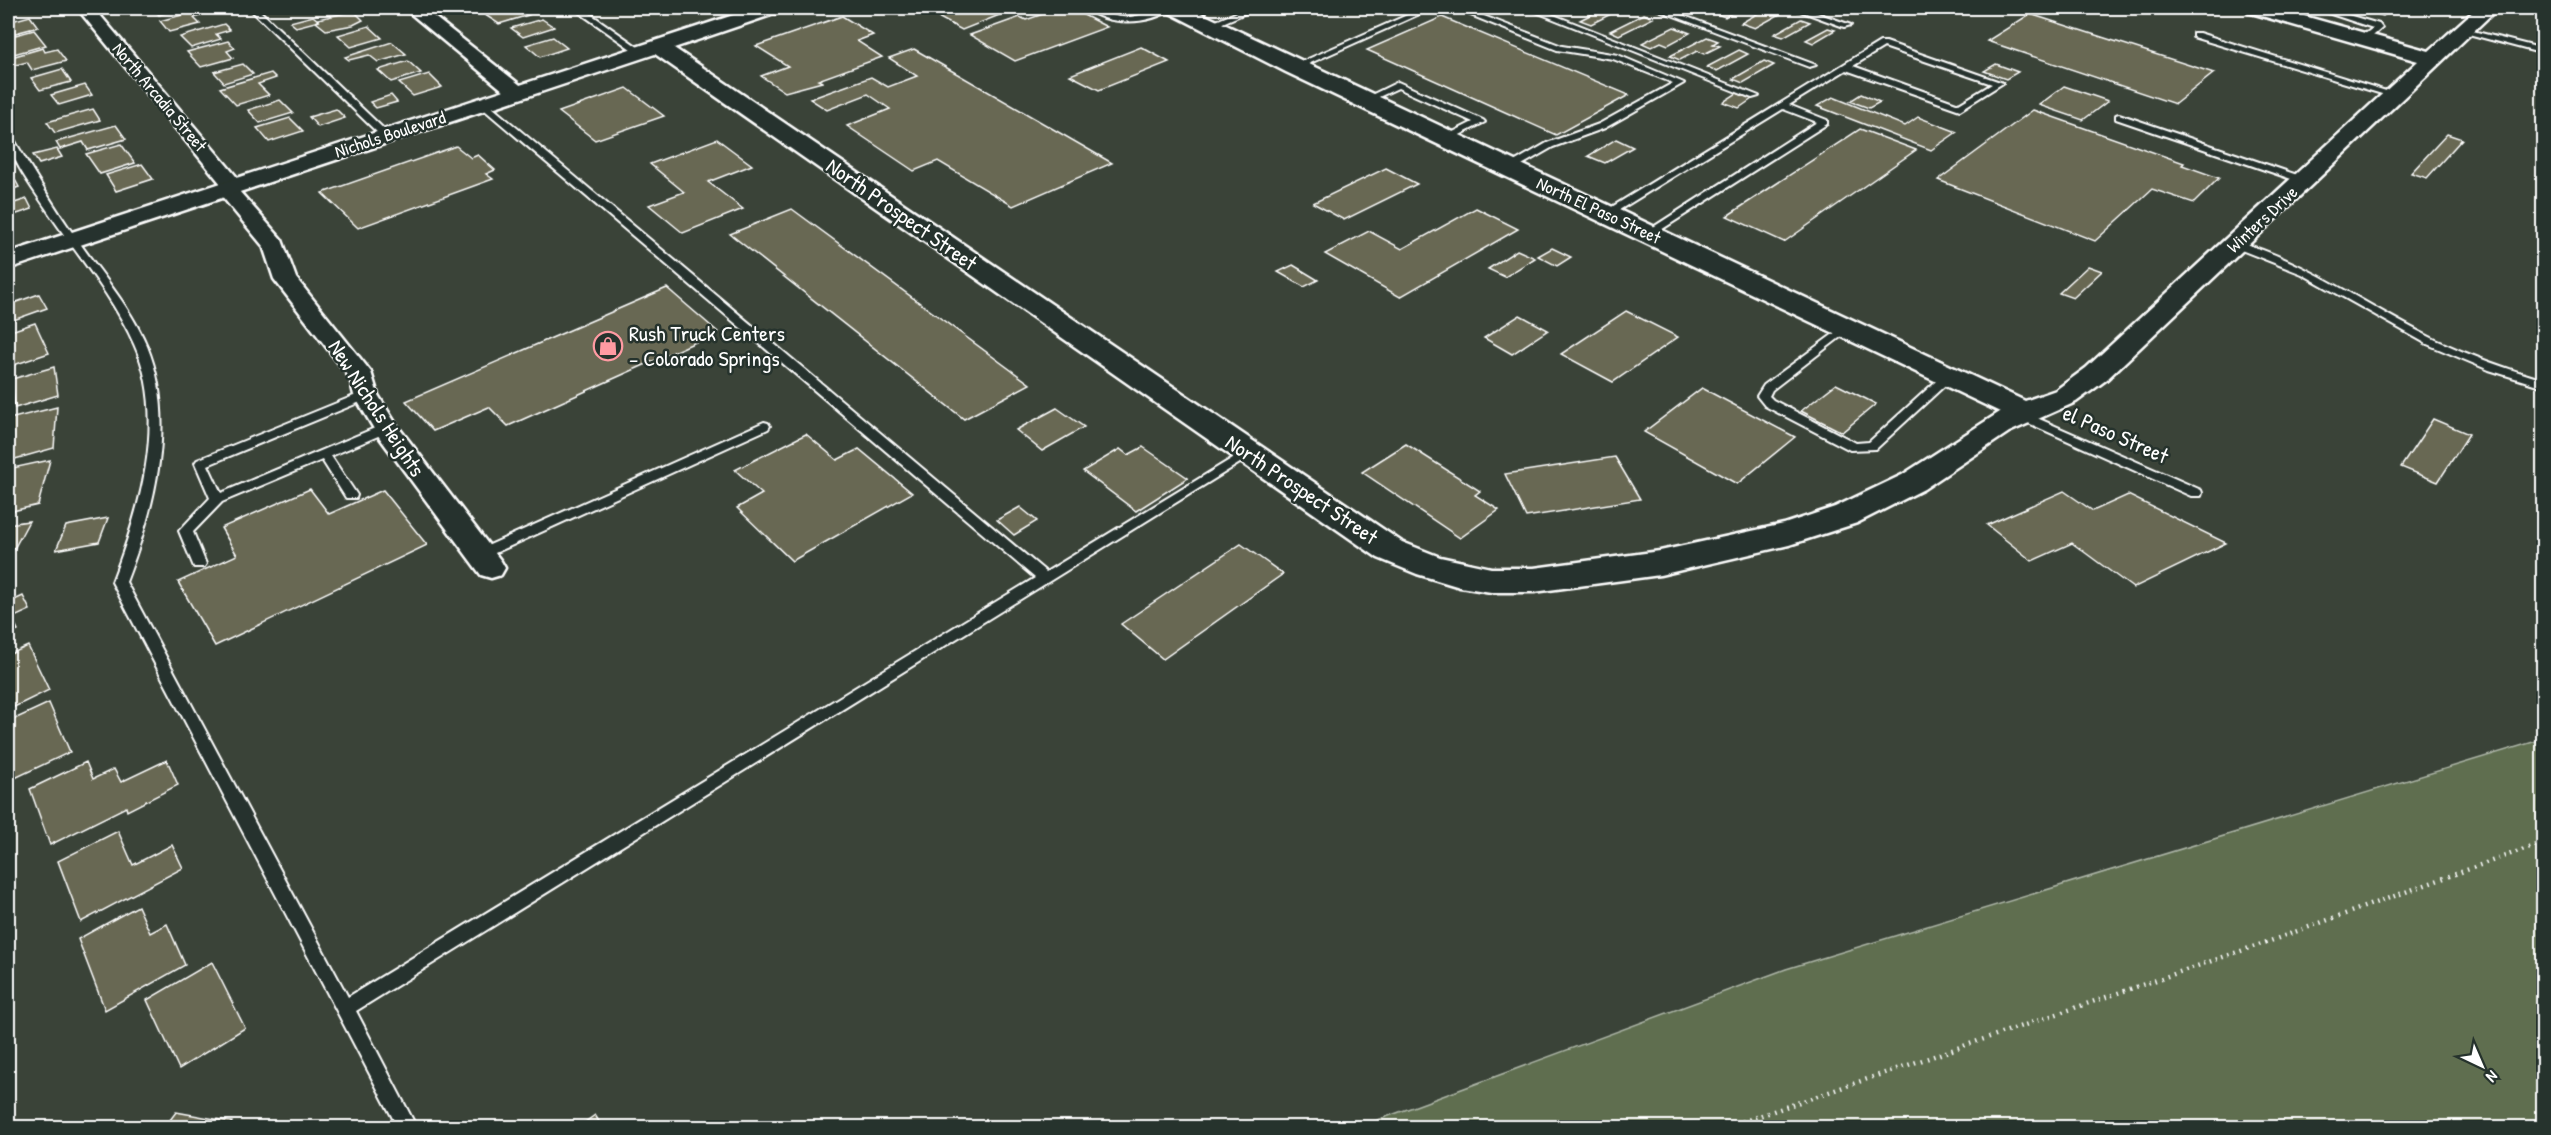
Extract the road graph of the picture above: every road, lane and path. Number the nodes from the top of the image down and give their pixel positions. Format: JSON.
{"nodes":[{"id":1,"x":85,"y":8,"type":"edge"},
{"id":2,"x":253,"y":8,"type":"edge"},
{"id":3,"x":413,"y":8,"type":"edge"},
{"id":4,"x":577,"y":8,"type":"edge"},
{"id":5,"x":773,"y":8,"type":"edge"},
{"id":6,"x":1089,"y":8,"type":"edge"},
{"id":7,"x":1170,"y":8,"type":"edge"},
{"id":8,"x":1175,"y":8,"type":"edge"},
{"id":9,"x":1253,"y":8,"type":"edge"},
{"id":10,"x":1429,"y":8,"type":"edge"},
{"id":11,"x":1457,"y":8,"type":"edge"},
{"id":12,"x":1530,"y":8,"type":"edge"},
{"id":13,"x":1657,"y":8,"type":"edge"},
{"id":14,"x":1796,"y":8,"type":"edge"},
{"id":15,"x":2255,"y":8,"type":"edge"},
{"id":16,"x":2317,"y":8,"type":"edge"},
{"id":17,"x":2488,"y":8,"type":"edge"},
{"id":18,"x":1847,"y":25,"type":"dead end"},
{"id":19,"x":1208,"y":26,"type":"junction"},
{"id":20,"x":2464,"y":30,"type":"junction"},
{"id":21,"x":2196,"y":35,"type":"dead end"},
{"id":22,"x":2364,"y":39,"type":"junction"},
{"id":23,"x":650,"y":49,"type":"junction"},
{"id":24,"x":2544,"y":52,"type":"edge"},
{"id":25,"x":2433,"y":59,"type":"junction"},
{"id":26,"x":1812,"y":65,"type":"dead end"},
{"id":27,"x":1294,"y":67,"type":"junction"},
{"id":28,"x":1846,"y":67,"type":"junction"},
{"id":29,"x":517,"y":92,"type":"junction"},
{"id":30,"x":2395,"y":94,"type":"junction"},
{"id":31,"x":1755,"y":96,"type":"dead end"},
{"id":32,"x":1365,"y":100,"type":"junction"},
{"id":33,"x":483,"y":104,"type":"junction"},
{"id":34,"x":1782,"y":106,"type":"junction"},
{"id":35,"x":2119,"y":117,"type":"dead end"},
{"id":36,"x":386,"y":136,"type":"junction"},
{"id":37,"x":8,"y":138,"type":"edge"},
{"id":38,"x":1448,"y":138,"type":"junction"},
{"id":39,"x":1510,"y":168,"type":"junction"},
{"id":40,"x":2303,"y":180,"type":"junction"},
{"id":41,"x":230,"y":188,"type":"junction"},
{"id":42,"x":1607,"y":213,"type":"junction"},
{"id":43,"x":1649,"y":233,"type":"junction"},
{"id":44,"x":72,"y":240,"type":"junction"},
{"id":45,"x":2235,"y":244,"type":"junction"},
{"id":46,"x":8,"y":261,"type":"edge"},
{"id":47,"x":1846,"y":327,"type":"junction"},
{"id":48,"x":1949,"y":376,"type":"junction"},
{"id":49,"x":2544,"y":384,"type":"edge"},
{"id":50,"x":366,"y":395,"type":"junction"},
{"id":51,"x":2022,"y":413,"type":"junction"},
{"id":52,"x":764,"y":426,"type":"dead end"},
{"id":53,"x":386,"y":429,"type":"junction"},
{"id":54,"x":1250,"y":453,"type":"junction"},
{"id":55,"x":324,"y":454,"type":"junction"},
{"id":56,"x":2196,"y":493,"type":"dead end"},
{"id":57,"x":351,"y":495,"type":"dead end"},
{"id":58,"x":218,"y":499,"type":"junction"},
{"id":59,"x":486,"y":561,"type":"joint"},
{"id":60,"x":199,"y":564,"type":"dead end"},
{"id":61,"x":1044,"y":578,"type":"junction"},
{"id":62,"x":2544,"y":842,"type":"edge"},
{"id":63,"x":345,"y":1008,"type":"junction"},
{"id":64,"x":408,"y":1128,"type":"edge"},
{"id":65,"x":1724,"y":1128,"type":"edge"}],
"edges":[{"from":1,"to":41,"type":"street","name":"North Arcadia Street"},
{"from":2,"to":36,"type":"lane"},
{"from":3,"to":29,"type":"street"},
{"from":4,"to":23,"type":"lane"},
{"from":5,"to":23,"type":"street","name":"Nichols Boulevard"},
{"from":6,"to":7,"type":"lane"},
{"from":8,"to":19,"type":"street","name":"North El Paso Street"},
{"from":9,"to":19,"type":"lane"},
{"from":10,"to":27,"type":"lane"},
{"from":11,"to":39,"type":"lane"},
{"from":12,"to":31,"type":"lane"},
{"from":13,"to":26,"type":"lane"},
{"from":14,"to":18,"type":"lane"},
{"from":15,"to":22,"type":"street"},
{"from":16,"to":22,"type":"lane"},
{"from":17,"to":20,"type":"street","name":"Winters Drive"},
{"from":19,"to":27,"type":"street","name":"North El Paso Street"},
{"from":20,"to":24,"type":"lane"},
{"from":20,"to":25,"type":"street","name":"Winters Drive"},
{"from":21,"to":30,"type":"lane"},
{"from":22,"to":25,"type":"street"},
{"from":23,"to":29,"type":"street","name":"Nichols Boulevard"},
{"from":23,"to":54,"type":"street","name":"North Prospect Street"},
{"from":25,"to":30,"type":"street","name":"Winters Drive"},
{"from":27,"to":32,"type":"street","name":"North El Paso Street"},
{"from":28,"to":28,"type":"lane"},
{"from":28,"to":34,"type":"lane"},
{"from":29,"to":33,"type":"street","name":"Nichols Boulevard"},
{"from":30,"to":40,"type":"street","name":"Winters Drive"},
{"from":32,"to":38,"type":"street","name":"North El Paso Street"},
{"from":32,"to":38,"type":"lane"},
{"from":33,"to":36,"type":"street","name":"Nichols Boulevard"},
{"from":33,"to":61,"type":"lane"},
{"from":34,"to":42,"type":"lane"},
{"from":34,"to":43,"type":"lane"},
{"from":35,"to":40,"type":"lane"},
{"from":36,"to":41,"type":"street","name":"Nichols Boulevard"},
{"from":37,"to":44,"type":"lane"},
{"from":38,"to":39,"type":"street","name":"North El Paso Street"},
{"from":39,"to":42,"type":"street","name":"North El Paso Street"},
{"from":40,"to":45,"type":"street","name":"Winters Drive"},
{"from":41,"to":44,"type":"street","name":"Nichols Boulevard"},
{"from":41,"to":50,"type":"street","name":"New Nichols Heights"},
{"from":42,"to":43,"type":"street","name":"North El Paso Street"},
{"from":43,"to":47,"type":"street","name":"North El Paso Street"},
{"from":44,"to":46,"type":"street","name":"Nichols Boulevard"},
{"from":44,"to":63,"type":"lane"},
{"from":45,"to":49,"type":"lane"},
{"from":45,"to":51,"type":"street","name":"Winters Drive"},
{"from":47,"to":48,"type":"street","name":"North El Paso Street"},
{"from":47,"to":48,"type":"lane"},
{"from":48,"to":51,"type":"street","name":"North El Paso Street"},
{"from":50,"to":53,"type":"street","name":"New Nichols Heights"},
{"from":50,"to":58,"type":"lane"},
{"from":51,"to":54,"type":"street","name":"North Prospect Street"},
{"from":51,"to":56,"type":"lane","name":"el Paso Street"},
{"from":52,"to":59,"type":"lane"},
{"from":53,"to":55,"type":"lane"},
{"from":53,"to":59,"type":"street","name":"New Nichols Heights"},
{"from":54,"to":61,"type":"lane"},
{"from":55,"to":57,"type":"lane"},
{"from":55,"to":58,"type":"lane"},
{"from":58,"to":60,"type":"lane"},
{"from":61,"to":63,"type":"lane"},
{"from":62,"to":65,"type":"path"},
{"from":63,"to":64,"type":"lane"}]}
